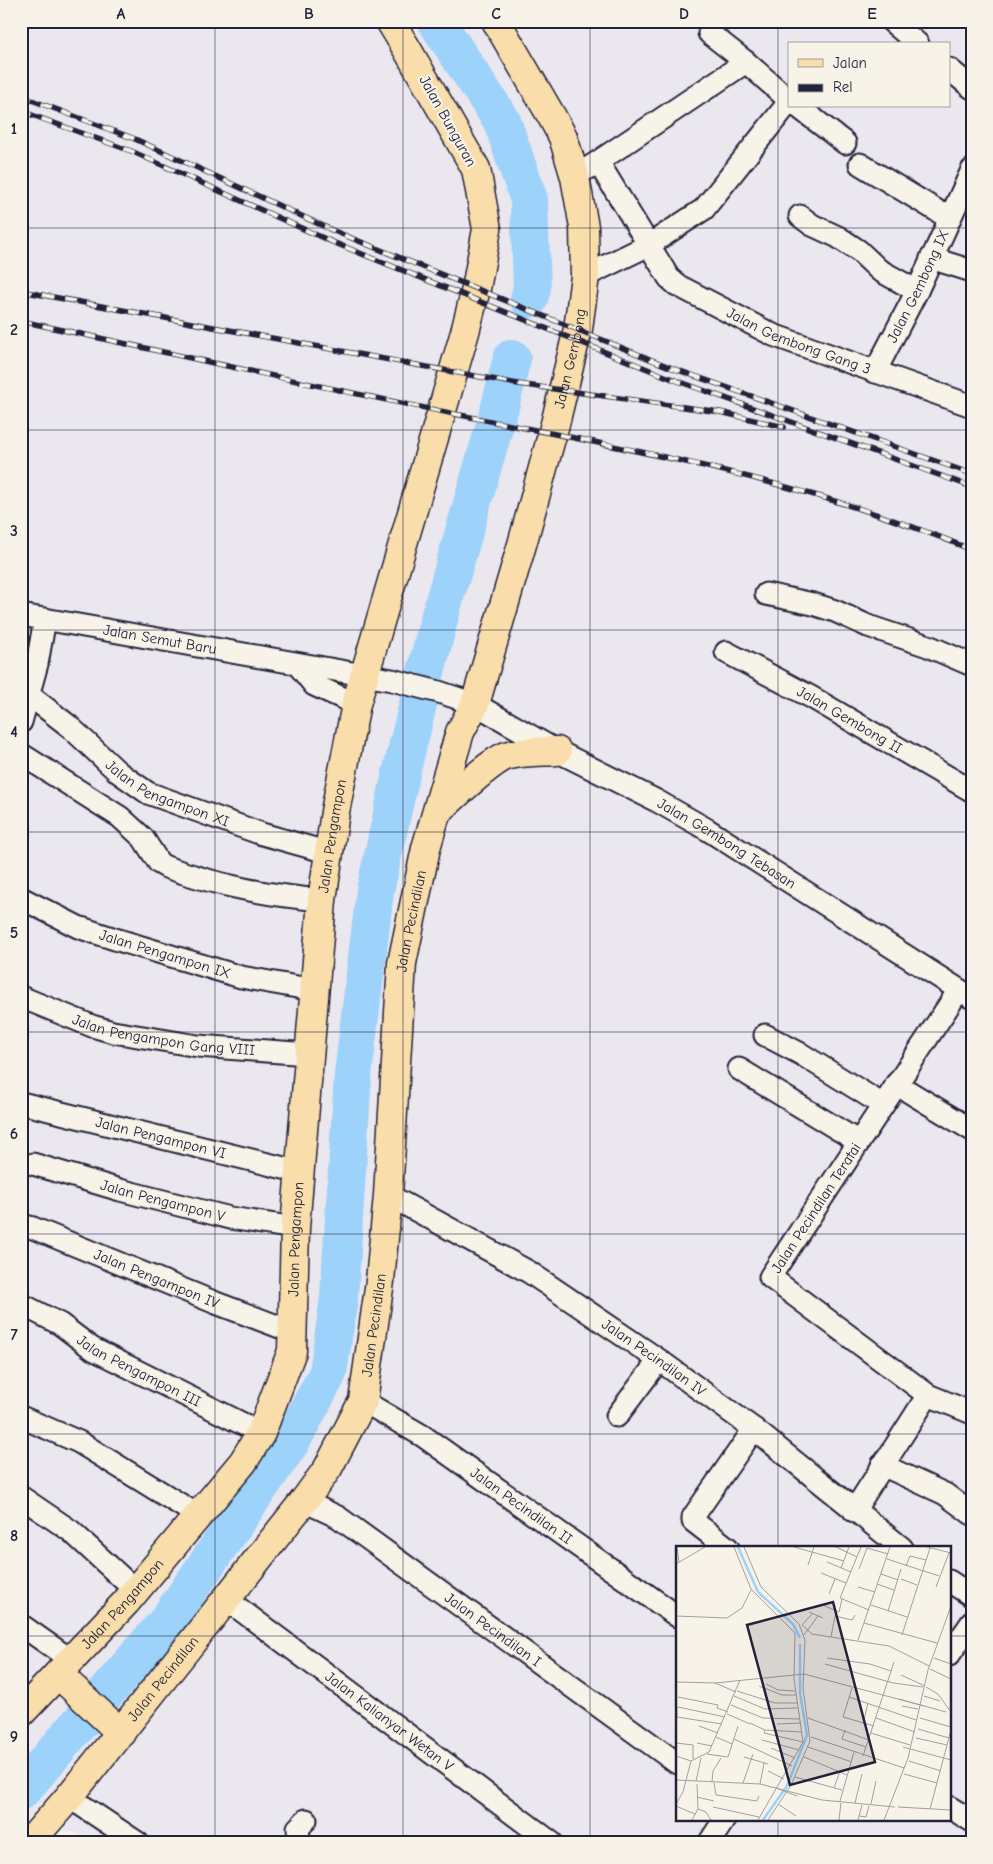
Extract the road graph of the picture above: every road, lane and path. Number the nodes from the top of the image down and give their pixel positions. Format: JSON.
{"nodes":[{"id":1,"x":390,"y":21,"type":"edge"},
{"id":2,"x":496,"y":21,"type":"edge"},
{"id":3,"x":891,"y":21,"type":"edge"},
{"id":4,"x":709,"y":33,"type":"dead end"},
{"id":5,"x":916,"y":42,"type":"edge"},
{"id":6,"x":746,"y":62,"type":"junction"},
{"id":7,"x":950,"y":71,"type":"edge"},
{"id":8,"x":972,"y":88,"type":"edge"},
{"id":9,"x":788,"y":100,"type":"edge"},
{"id":10,"x":788,"y":102,"type":"edge"},
{"id":11,"x":800,"y":108,"type":"edge"},
{"id":12,"x":845,"y":143,"type":"dead end"},
{"id":13,"x":598,"y":162,"type":"junction"},
{"id":14,"x":860,"y":164,"type":"dead end"},
{"id":15,"x":972,"y":170,"type":"edge"},
{"id":16,"x":575,"y":177,"type":"junction"},
{"id":17,"x":800,"y":216,"type":"dead end"},
{"id":18,"x":949,"y":218,"type":"junction"},
{"id":19,"x":649,"y":245,"type":"junction"},
{"id":20,"x":931,"y":258,"type":"junction"},
{"id":21,"x":972,"y":271,"type":"edge"},
{"id":22,"x":585,"y":276,"type":"junction"},
{"id":23,"x":917,"y":291,"type":"junction"},
{"id":24,"x":875,"y":372,"type":"junction"},
{"id":25,"x":972,"y":406,"type":"edge"},
{"id":26,"x":766,"y":594,"type":"dead end"},
{"id":27,"x":21,"y":615,"type":"edge"},
{"id":28,"x":45,"y":619,"type":"junction"},
{"id":29,"x":726,"y":652,"type":"dead end"},
{"id":30,"x":298,"y":665,"type":"junction"},
{"id":31,"x":972,"y":665,"type":"edge"},
{"id":32,"x":364,"y":675,"type":"junction"},
{"id":33,"x":29,"y":695,"type":"junction"},
{"id":34,"x":356,"y":704,"type":"junction"},
{"id":35,"x":475,"y":704,"type":"junction"},
{"id":36,"x":21,"y":722,"type":"edge"},
{"id":37,"x":557,"y":751,"type":"junction"},
{"id":38,"x":21,"y":754,"type":"edge"},
{"id":39,"x":972,"y":791,"type":"edge"},
{"id":40,"x":438,"y":811,"type":"junction"},
{"id":41,"x":330,"y":853,"type":"junction"},
{"id":42,"x":21,"y":898,"type":"edge"},
{"id":43,"x":322,"y":900,"type":"junction"},
{"id":44,"x":314,"y":990,"type":"junction"},
{"id":45,"x":965,"y":994,"type":"edge"},
{"id":46,"x":21,"y":997,"type":"edge"},
{"id":47,"x":765,"y":1034,"type":"dead end"},
{"id":48,"x":310,"y":1054,"type":"junction"},
{"id":49,"x":739,"y":1069,"type":"dead end"},
{"id":50,"x":896,"y":1084,"type":"junction"},
{"id":51,"x":21,"y":1103,"type":"edge"},
{"id":52,"x":883,"y":1105,"type":"junction"},
{"id":53,"x":972,"y":1130,"type":"edge"},
{"id":54,"x":859,"y":1142,"type":"junction"},
{"id":55,"x":33,"y":1164,"type":"dead end"},
{"id":56,"x":300,"y":1172,"type":"junction"},
{"id":57,"x":388,"y":1195,"type":"junction"},
{"id":58,"x":21,"y":1225,"type":"edge"},
{"id":59,"x":295,"y":1228,"type":"junction"},
{"id":60,"x":21,"y":1304,"type":"edge"},
{"id":61,"x":293,"y":1332,"type":"junction"},
{"id":62,"x":659,"y":1360,"type":"junction"},
{"id":63,"x":928,"y":1395,"type":"junction"},
{"id":64,"x":363,"y":1401,"type":"junction"},
{"id":65,"x":970,"y":1408,"type":"edge"},
{"id":66,"x":617,"y":1416,"type":"dead end"},
{"id":67,"x":21,"y":1417,"type":"edge"},
{"id":68,"x":754,"y":1430,"type":"junction"},
{"id":69,"x":261,"y":1433,"type":"junction"},
{"id":70,"x":882,"y":1465,"type":"junction"},
{"id":71,"x":21,"y":1496,"type":"edge"},
{"id":72,"x":304,"y":1501,"type":"junction"},
{"id":73,"x":854,"y":1511,"type":"junction"},
{"id":74,"x":972,"y":1514,"type":"edge"},
{"id":75,"x":199,"y":1516,"type":"junction"},
{"id":76,"x":725,"y":1546,"type":"edge"},
{"id":77,"x":899,"y":1546,"type":"edge"},
{"id":78,"x":950,"y":1582,"type":"edge"},
{"id":79,"x":136,"y":1591,"type":"junction"},
{"id":80,"x":972,"y":1596,"type":"edge"},
{"id":81,"x":226,"y":1599,"type":"junction"},
{"id":82,"x":676,"y":1615,"type":"edge"},
{"id":83,"x":972,"y":1622,"type":"edge"},
{"id":84,"x":21,"y":1625,"type":"edge"},
{"id":85,"x":950,"y":1654,"type":"edge"},
{"id":86,"x":68,"y":1674,"type":"junction"},
{"id":87,"x":21,"y":1713,"type":"edge"},
{"id":88,"x":113,"y":1725,"type":"junction"},
{"id":89,"x":676,"y":1762,"type":"edge"},
{"id":90,"x":69,"y":1797,"type":"junction"},
{"id":91,"x":950,"y":1808,"type":"edge"},
{"id":92,"x":306,"y":1820,"type":"dead end"},
{"id":93,"x":972,"y":1821,"type":"edge"},
{"id":94,"x":723,"y":1822,"type":"edge"},
{"id":95,"x":29,"y":1843,"type":"edge"},
{"id":96,"x":138,"y":1843,"type":"edge"},
{"id":97,"x":296,"y":1843,"type":"edge"},
{"id":98,"x":552,"y":1843,"type":"edge"},
{"id":99,"x":709,"y":1843,"type":"edge"}],
"edges":[{"from":1,"to":32,"type":"main road","name":"Jalan Bunguran"},
{"from":2,"to":16,"type":"main road","name":"Jalan Gembong"},
{"from":3,"to":5,"type":"street"},
{"from":4,"to":6,"type":"street"},
{"from":6,"to":9,"type":"street"},
{"from":6,"to":13,"type":"street"},
{"from":7,"to":8,"type":"street"},
{"from":10,"to":19,"type":"street"},
{"from":11,"to":12,"type":"street"},
{"from":13,"to":16,"type":"street"},
{"from":13,"to":19,"type":"street","name":"Jalan Gembong Gang 3"},
{"from":14,"to":18,"type":"street"},
{"from":15,"to":18,"type":"street","name":"Jalan Gembong IX"},
{"from":16,"to":22,"type":"main road","name":"Jalan Gembong"},
{"from":17,"to":23,"type":"street"},
{"from":18,"to":20,"type":"street","name":"Jalan Gembong IX"},
{"from":19,"to":22,"type":"street"},
{"from":19,"to":24,"type":"street","name":"Jalan Gembong Gang 3"},
{"from":20,"to":21,"type":"street"},
{"from":20,"to":23,"type":"street","name":"Jalan Gembong IX"},
{"from":22,"to":35,"type":"main road","name":"Jalan Gembong"},
{"from":23,"to":24,"type":"street","name":"Jalan Gembong IX"},
{"from":24,"to":25,"type":"street","name":"Jalan Gembong Gang 3"},
{"from":26,"to":31,"type":"street"},
{"from":27,"to":28,"type":"street","name":"Jalan Semut Baru"},
{"from":28,"to":30,"type":"street","name":"Jalan Semut Baru"},
{"from":28,"to":33,"type":"street"},
{"from":29,"to":39,"type":"street","name":"Jalan Gembong II"},
{"from":30,"to":32,"type":"street","name":"Jalan Semut Baru"},
{"from":30,"to":34,"type":"street"},
{"from":32,"to":34,"type":"main road","name":"Jalan Pengampon"},
{"from":32,"to":35,"type":"street","name":"Jalan Semut Baru"},
{"from":33,"to":36,"type":"street"},
{"from":33,"to":41,"type":"street","name":"Jalan Pengampon XI"},
{"from":34,"to":41,"type":"main road","name":"Jalan Pengampon"},
{"from":35,"to":37,"type":"street","name":"Jalan Gembong Tebasan"},
{"from":35,"to":40,"type":"main road","name":"Jalan Pecindilan"},
{"from":37,"to":40,"type":"main road"},
{"from":37,"to":45,"type":"street","name":"Jalan Gembong Tebasan"},
{"from":38,"to":43,"type":"street"},
{"from":40,"to":57,"type":"main road","name":"Jalan Pecindilan"},
{"from":41,"to":43,"type":"main road","name":"Jalan Pengampon"},
{"from":42,"to":44,"type":"street","name":"Jalan Pengampon IX"},
{"from":43,"to":44,"type":"main road","name":"Jalan Pengampon"},
{"from":44,"to":48,"type":"main road","name":"Jalan Pengampon"},
{"from":45,"to":50,"type":"street","name":"Jalan Pecindilan Teratai"},
{"from":46,"to":48,"type":"street","name":"Jalan Pengampon Gang VIII"},
{"from":47,"to":52,"type":"street"},
{"from":48,"to":56,"type":"main road","name":"Jalan Pengampon"},
{"from":49,"to":54,"type":"street"},
{"from":50,"to":52,"type":"street","name":"Jalan Pecindilan Teratai"},
{"from":50,"to":53,"type":"street"},
{"from":51,"to":56,"type":"street","name":"Jalan Pengampon VI"},
{"from":52,"to":54,"type":"street","name":"Jalan Pecindilan Teratai"},
{"from":54,"to":63,"type":"street","name":"Jalan Pecindilan Teratai"},
{"from":55,"to":59,"type":"street","name":"Jalan Pengampon V"},
{"from":56,"to":59,"type":"main road","name":"Jalan Pengampon"},
{"from":57,"to":62,"type":"street","name":"Jalan Pecindilan IV"},
{"from":57,"to":64,"type":"main road","name":"Jalan Pecindilan"},
{"from":58,"to":61,"type":"street","name":"Jalan Pengampon IV"},
{"from":59,"to":61,"type":"main road","name":"Jalan Pengampon"},
{"from":60,"to":69,"type":"street","name":"Jalan Pengampon III"},
{"from":61,"to":69,"type":"main road","name":"Jalan Pengampon"},
{"from":62,"to":66,"type":"street"},
{"from":62,"to":68,"type":"street","name":"Jalan Pecindilan IV"},
{"from":63,"to":65,"type":"street","name":"Jalan Pecindilan Teratai"},
{"from":63,"to":70,"type":"street"},
{"from":64,"to":72,"type":"main road","name":"Jalan Pecindilan"},
{"from":64,"to":82,"type":"street","name":"Jalan Pecindilan II"},
{"from":67,"to":75,"type":"street"},
{"from":68,"to":73,"type":"street","name":"Jalan Pecindilan IV"},
{"from":68,"to":76,"type":"street"},
{"from":69,"to":75,"type":"main road","name":"Jalan Pengampon"},
{"from":70,"to":73,"type":"street"},
{"from":70,"to":74,"type":"street"},
{"from":71,"to":79,"type":"street"},
{"from":72,"to":81,"type":"main road","name":"Jalan Pecindilan"},
{"from":72,"to":89,"type":"street","name":"Jalan Pecindilan I"},
{"from":73,"to":77,"type":"street","name":"Jalan Pecindilan IV"},
{"from":75,"to":79,"type":"main road","name":"Jalan Pengampon"},
{"from":78,"to":80,"type":"street"},
{"from":79,"to":86,"type":"main road","name":"Jalan Pengampon"},
{"from":81,"to":88,"type":"main road","name":"Jalan Pecindilan"},
{"from":81,"to":98,"type":"street","name":"Jalan Kalianyar Wetan V"},
{"from":83,"to":85,"type":"street"},
{"from":84,"to":86,"type":"street"},
{"from":86,"to":87,"type":"main road","name":"Jalan Pengampon"},
{"from":86,"to":88,"type":"main road"},
{"from":88,"to":90,"type":"main road","name":"Jalan Pecindilan"},
{"from":90,"to":95,"type":"main road","name":"Jalan Pecindilan"},
{"from":90,"to":96,"type":"street"},
{"from":91,"to":93,"type":"street"},
{"from":92,"to":97,"type":"street"},
{"from":94,"to":99,"type":"street"}]}
